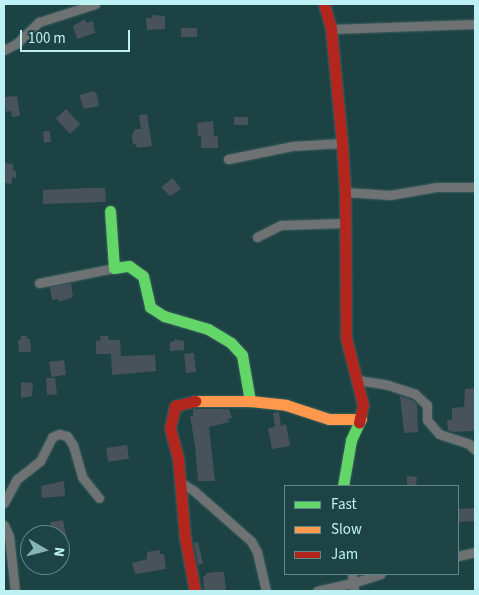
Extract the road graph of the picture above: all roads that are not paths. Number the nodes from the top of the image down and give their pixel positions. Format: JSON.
{"nodes":[{"id":1,"x":95,"y":4,"type":"edge"},
{"id":2,"x":324,"y":4,"type":"edge"},
{"id":3,"x":475,"y":24,"type":"edge"},
{"id":4,"x":331,"y":29,"type":"junction"},
{"id":5,"x":4,"y":50,"type":"edge"},
{"id":6,"x":342,"y":143,"type":"junction"},
{"id":7,"x":228,"y":159,"type":"dead end"},
{"id":8,"x":475,"y":187,"type":"edge"},
{"id":9,"x":345,"y":192,"type":"junction"},
{"id":10,"x":110,"y":211,"type":"dead end"},
{"id":11,"x":345,"y":223,"type":"junction"},
{"id":12,"x":257,"y":237,"type":"dead end"},
{"id":13,"x":114,"y":268,"type":"junction"},
{"id":14,"x":39,"y":282,"type":"dead end"},
{"id":15,"x":358,"y":380,"type":"junction"},
{"id":16,"x":250,"y":400,"type":"junction"},
{"id":17,"x":361,"y":419,"type":"junction"},
{"id":18,"x":475,"y":450,"type":"edge"},
{"id":19,"x":180,"y":482,"type":"junction"},
{"id":20,"x":343,"y":485,"type":"edge"},
{"id":21,"x":100,"y":498,"type":"dead end"},
{"id":22,"x":4,"y":503,"type":"edge"},
{"id":23,"x":4,"y":525,"type":"edge"},
{"id":24,"x":475,"y":552,"type":"edge"},
{"id":25,"x":459,"y":556,"type":"edge"},
{"id":26,"x":378,"y":575,"type":"edge"},
{"id":27,"x":353,"y":583,"type":"edge"},
{"id":28,"x":15,"y":591,"type":"edge"},
{"id":29,"x":194,"y":591,"type":"edge"},
{"id":30,"x":266,"y":591,"type":"edge"},
{"id":31,"x":317,"y":591,"type":"edge"}],
"edges":[{"from":1,"to":5,"type":"street"},
{"from":2,"to":4,"type":"street"},
{"from":3,"to":4,"type":"street"},
{"from":4,"to":6,"type":"street"},
{"from":6,"to":7,"type":"street"},
{"from":6,"to":9,"type":"street"},
{"from":8,"to":9,"type":"street"},
{"from":9,"to":11,"type":"street"},
{"from":10,"to":13,"type":"street"},
{"from":11,"to":12,"type":"street"},
{"from":11,"to":15,"type":"street"},
{"from":13,"to":14,"type":"street"},
{"from":13,"to":16,"type":"street"},
{"from":15,"to":17,"type":"street"},
{"from":15,"to":18,"type":"street"},
{"from":16,"to":17,"type":"street"},
{"from":16,"to":19,"type":"street"},
{"from":17,"to":20,"type":"street"},
{"from":19,"to":29,"type":"street"},
{"from":19,"to":30,"type":"street"},
{"from":21,"to":22,"type":"street"},
{"from":23,"to":28,"type":"street"},
{"from":24,"to":25,"type":"street"},
{"from":26,"to":27,"type":"street"},
{"from":27,"to":31,"type":"street"}]}
